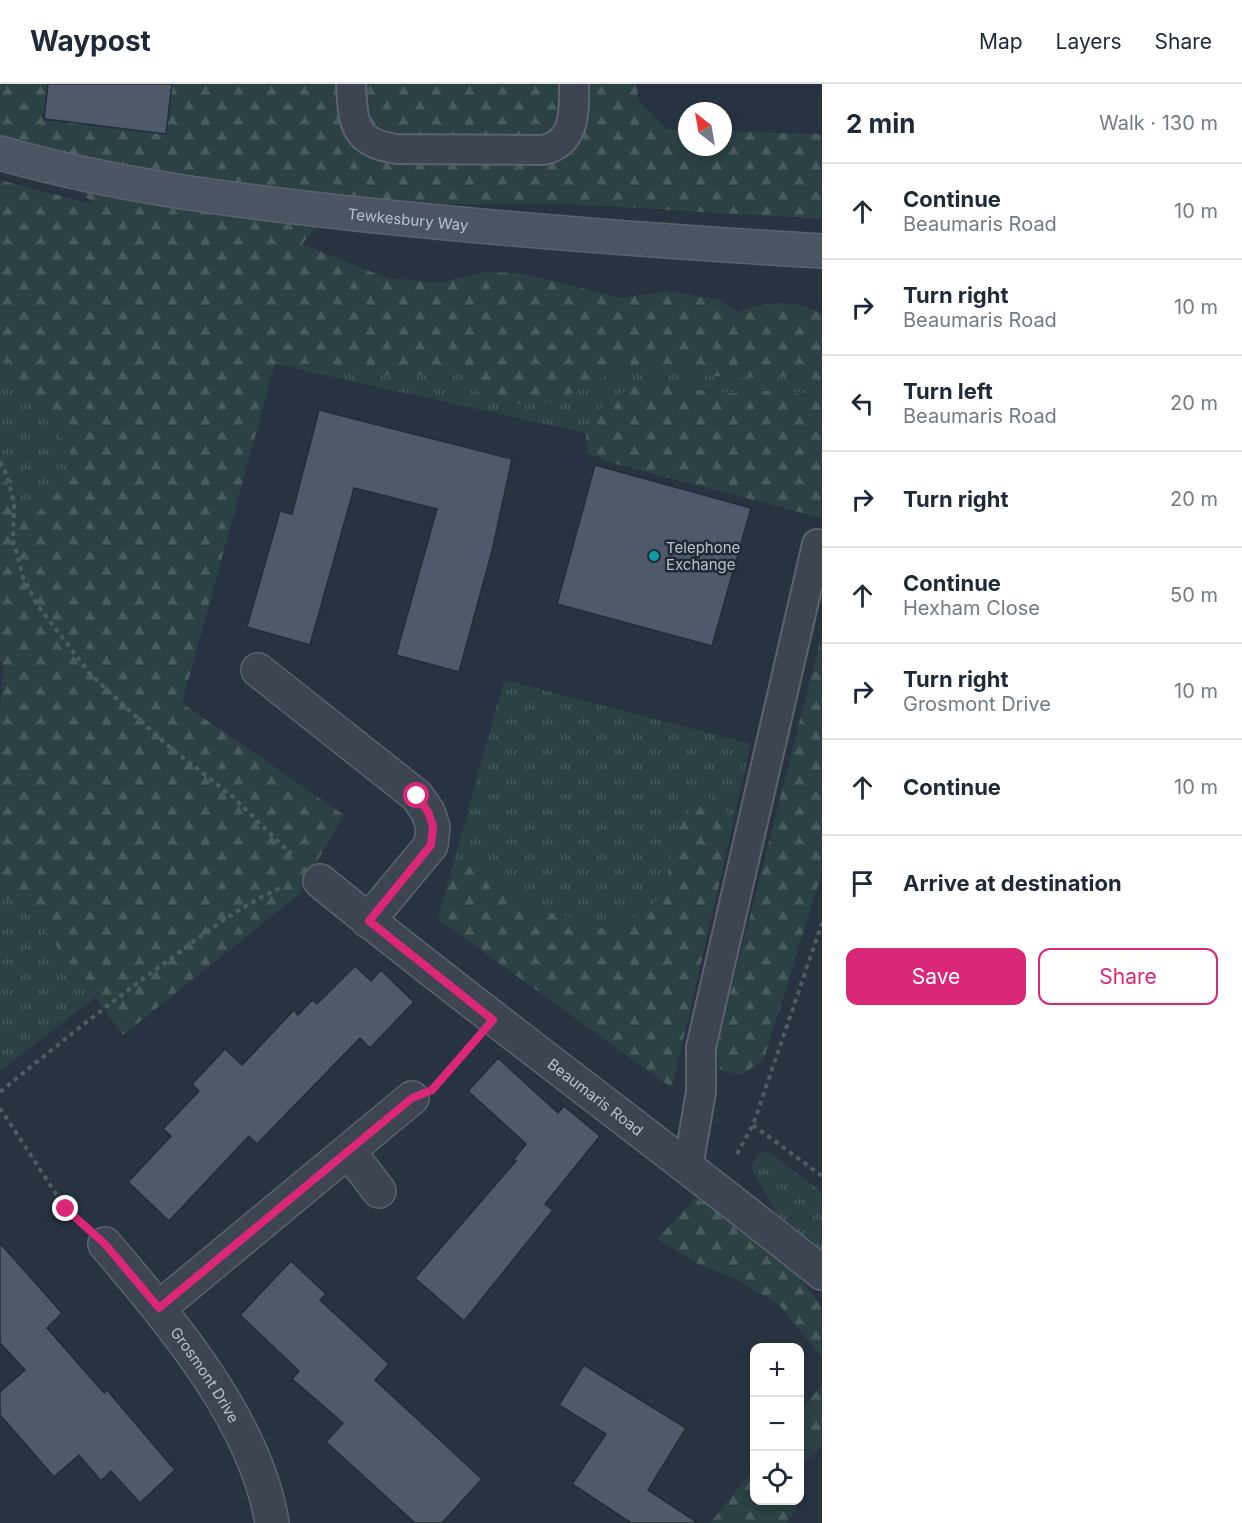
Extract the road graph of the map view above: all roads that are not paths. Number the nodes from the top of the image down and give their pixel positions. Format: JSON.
{"nodes":[{"id":1,"x":351,"y":84,"type":"edge"},
{"id":2,"x":574,"y":84,"type":"edge"},
{"id":3,"x":0,"y":153,"type":"edge"},
{"id":4,"x":822,"y":251,"type":"edge"},
{"id":5,"x":817,"y":544,"type":"dead end"},
{"id":6,"x":258,"y":670,"type":"dead end"},
{"id":7,"x":320,"y":881,"type":"road end"},
{"id":8,"x":369,"y":921,"type":"junction"},
{"id":9,"x":412,"y":1098,"type":"road end"},
{"id":10,"x":348,"y":1152,"type":"junction"},
{"id":11,"x":688,"y":1167,"type":"junction"},
{"id":12,"x":379,"y":1191,"type":"dead end"},
{"id":13,"x":105,"y":1244,"type":"road end"},
{"id":14,"x":822,"y":1274,"type":"edge"},
{"id":15,"x":159,"y":1308,"type":"junction"},
{"id":16,"x":272,"y":1523,"type":"edge"}],
"edges":[{"from":1,"to":2,"type":"lane"},
{"from":3,"to":4,"type":"main road","name":"Tewkesbury Way"},
{"from":5,"to":11,"type":"lane"},
{"from":6,"to":8,"type":"street"},
{"from":7,"to":8,"type":"street","name":"Beaumaris Road"},
{"from":8,"to":11,"type":"street","name":"Beaumaris Road"},
{"from":9,"to":10,"type":"street"},
{"from":10,"to":12,"type":"street"},
{"from":10,"to":15,"type":"street"},
{"from":11,"to":14,"type":"street","name":"Beaumaris Road"},
{"from":13,"to":15,"type":"street","name":"Grosmont Drive"},
{"from":15,"to":16,"type":"street","name":"Grosmont Drive"}]}
